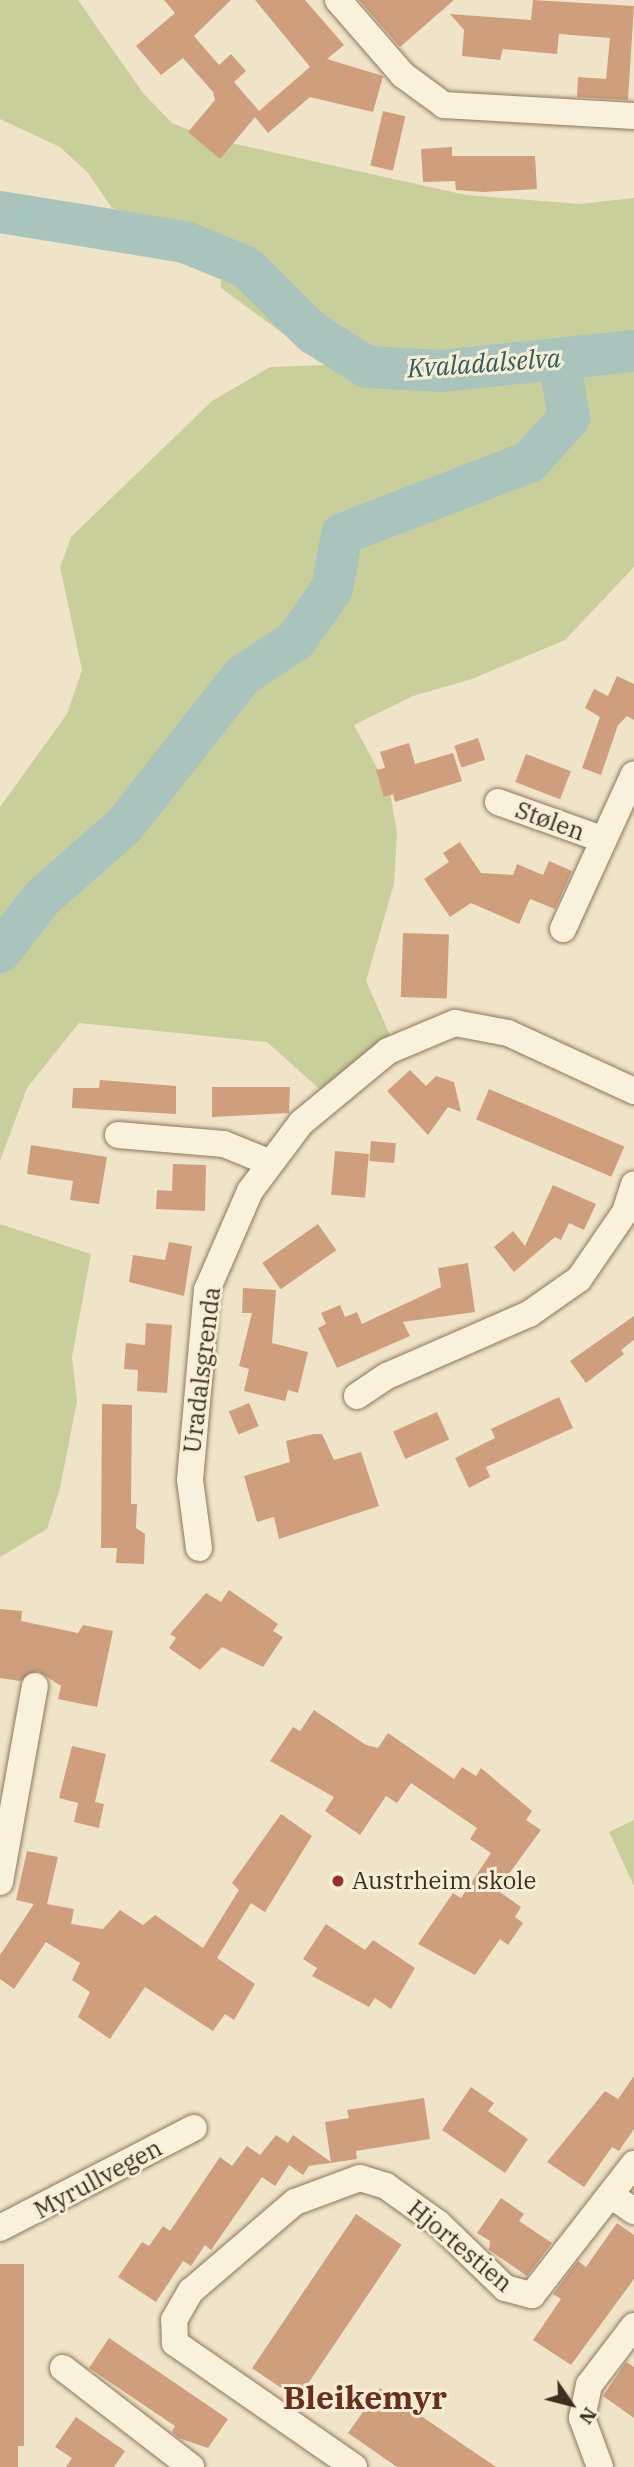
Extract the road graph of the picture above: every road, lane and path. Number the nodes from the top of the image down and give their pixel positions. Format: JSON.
{"nodes":[{"id":1,"x":338,"y":0,"type":"edge"},
{"id":2,"x":634,"y":116,"type":"edge"},
{"id":3,"x":634,"y":774,"type":"edge"},
{"id":4,"x":498,"y":802,"type":"dead end"},
{"id":5,"x":602,"y":839,"type":"junction"},
{"id":6,"x":563,"y":929,"type":"dead end"},
{"id":7,"x":634,"y":1091,"type":"edge"},
{"id":8,"x":118,"y":1135,"type":"dead end"},
{"id":9,"x":268,"y":1162,"type":"junction"},
{"id":10,"x":634,"y":1184,"type":"edge"},
{"id":11,"x":357,"y":1396,"type":"dead end"},
{"id":12,"x":199,"y":1548,"type":"dead end"},
{"id":13,"x":35,"y":1686,"type":"dead end"},
{"id":14,"x":8,"y":1802,"type":"edge"},
{"id":15,"x":0,"y":1882,"type":"edge"},
{"id":16,"x":194,"y":2128,"type":"dead end"},
{"id":17,"x":634,"y":2164,"type":"edge"},
{"id":18,"x":611,"y":2195,"type":"junction"},
{"id":19,"x":634,"y":2211,"type":"edge"},
{"id":20,"x":0,"y":2228,"type":"edge"},
{"id":21,"x":634,"y":2326,"type":"edge"},
{"id":22,"x":63,"y":2368,"type":"dead end"},
{"id":23,"x":604,"y":2466,"type":"edge"},
{"id":24,"x":191,"y":2467,"type":"edge"},
{"id":25,"x":354,"y":2467,"type":"edge"}],
"edges":[{"from":1,"to":2,"type":"street"},
{"from":3,"to":5,"type":"street","name":"Stølen"},
{"from":4,"to":5,"type":"street","name":"Stølen"},
{"from":5,"to":6,"type":"street","name":"Stølen"},
{"from":7,"to":9,"type":"street","name":"Uradalsgrenda"},
{"from":8,"to":9,"type":"street"},
{"from":9,"to":12,"type":"street","name":"Uradalsgrenda"},
{"from":10,"to":11,"type":"street"},
{"from":13,"to":14,"type":"street"},
{"from":14,"to":15,"type":"street"},
{"from":16,"to":20,"type":"street","name":"Myrullvegen"},
{"from":17,"to":18,"type":"street","name":"Hjortestien"},
{"from":18,"to":19,"type":"street"},
{"from":18,"to":25,"type":"street","name":"Hjortestien"},
{"from":21,"to":23,"type":"street"},
{"from":22,"to":24,"type":"street"}]}
